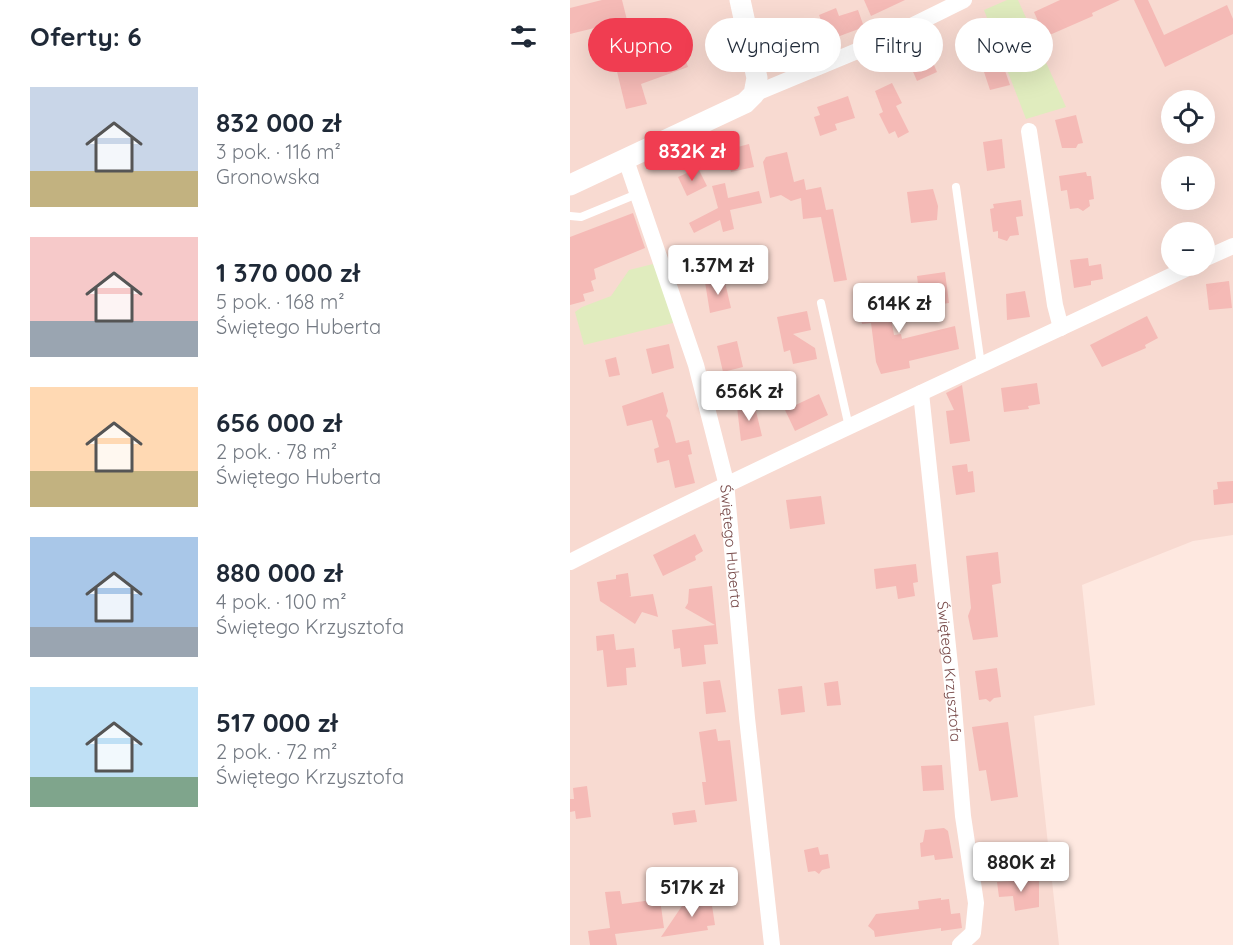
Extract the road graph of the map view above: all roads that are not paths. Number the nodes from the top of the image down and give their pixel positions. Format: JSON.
{"nodes":[{"id":1,"x":740,"y":0,"type":"edge"},
{"id":2,"x":964,"y":0,"type":"edge"},
{"id":3,"x":754,"y":94,"type":"junction"},
{"id":4,"x":1029,"y":131,"type":"dead end"},
{"id":5,"x":626,"y":160,"type":"junction"},
{"id":6,"x":570,"y":185,"type":"edge"},
{"id":7,"x":956,"y":187,"type":"dead end"},
{"id":8,"x":637,"y":194,"type":"junction"},
{"id":9,"x":570,"y":216,"type":"edge"},
{"id":10,"x":1233,"y":246,"type":"edge"},
{"id":11,"x":1215,"y":254,"type":"edge"},
{"id":12,"x":1171,"y":276,"type":"edge"},
{"id":13,"x":821,"y":303,"type":"dead end"},
{"id":14,"x":1061,"y":328,"type":"junction"},
{"id":15,"x":982,"y":365,"type":"junction"},
{"id":16,"x":921,"y":393,"type":"junction"},
{"id":17,"x":849,"y":428,"type":"junction"},
{"id":18,"x":726,"y":482,"type":"junction"},
{"id":19,"x":570,"y":562,"type":"edge"},
{"id":20,"x":769,"y":945,"type":"edge"},
{"id":21,"x":960,"y":945,"type":"edge"}],
"edges":[{"from":1,"to":3,"type":"street"},
{"from":2,"to":3,"type":"street"},
{"from":3,"to":5,"type":"street"},
{"from":4,"to":14,"type":"street"},
{"from":5,"to":6,"type":"street"},
{"from":5,"to":8,"type":"street","name":"Świętego Huberta"},
{"from":7,"to":15,"type":"lane"},
{"from":8,"to":9,"type":"lane"},
{"from":8,"to":18,"type":"street","name":"Świętego Huberta"},
{"from":10,"to":11,"type":"street"},
{"from":12,"to":14,"type":"street"},
{"from":13,"to":17,"type":"lane"},
{"from":14,"to":15,"type":"street"},
{"from":15,"to":16,"type":"street"},
{"from":16,"to":17,"type":"street"},
{"from":16,"to":21,"type":"street","name":"Świętego Krzysztofa"},
{"from":17,"to":18,"type":"street"},
{"from":18,"to":19,"type":"street"},
{"from":18,"to":20,"type":"street","name":"Świętego Huberta"}]}
